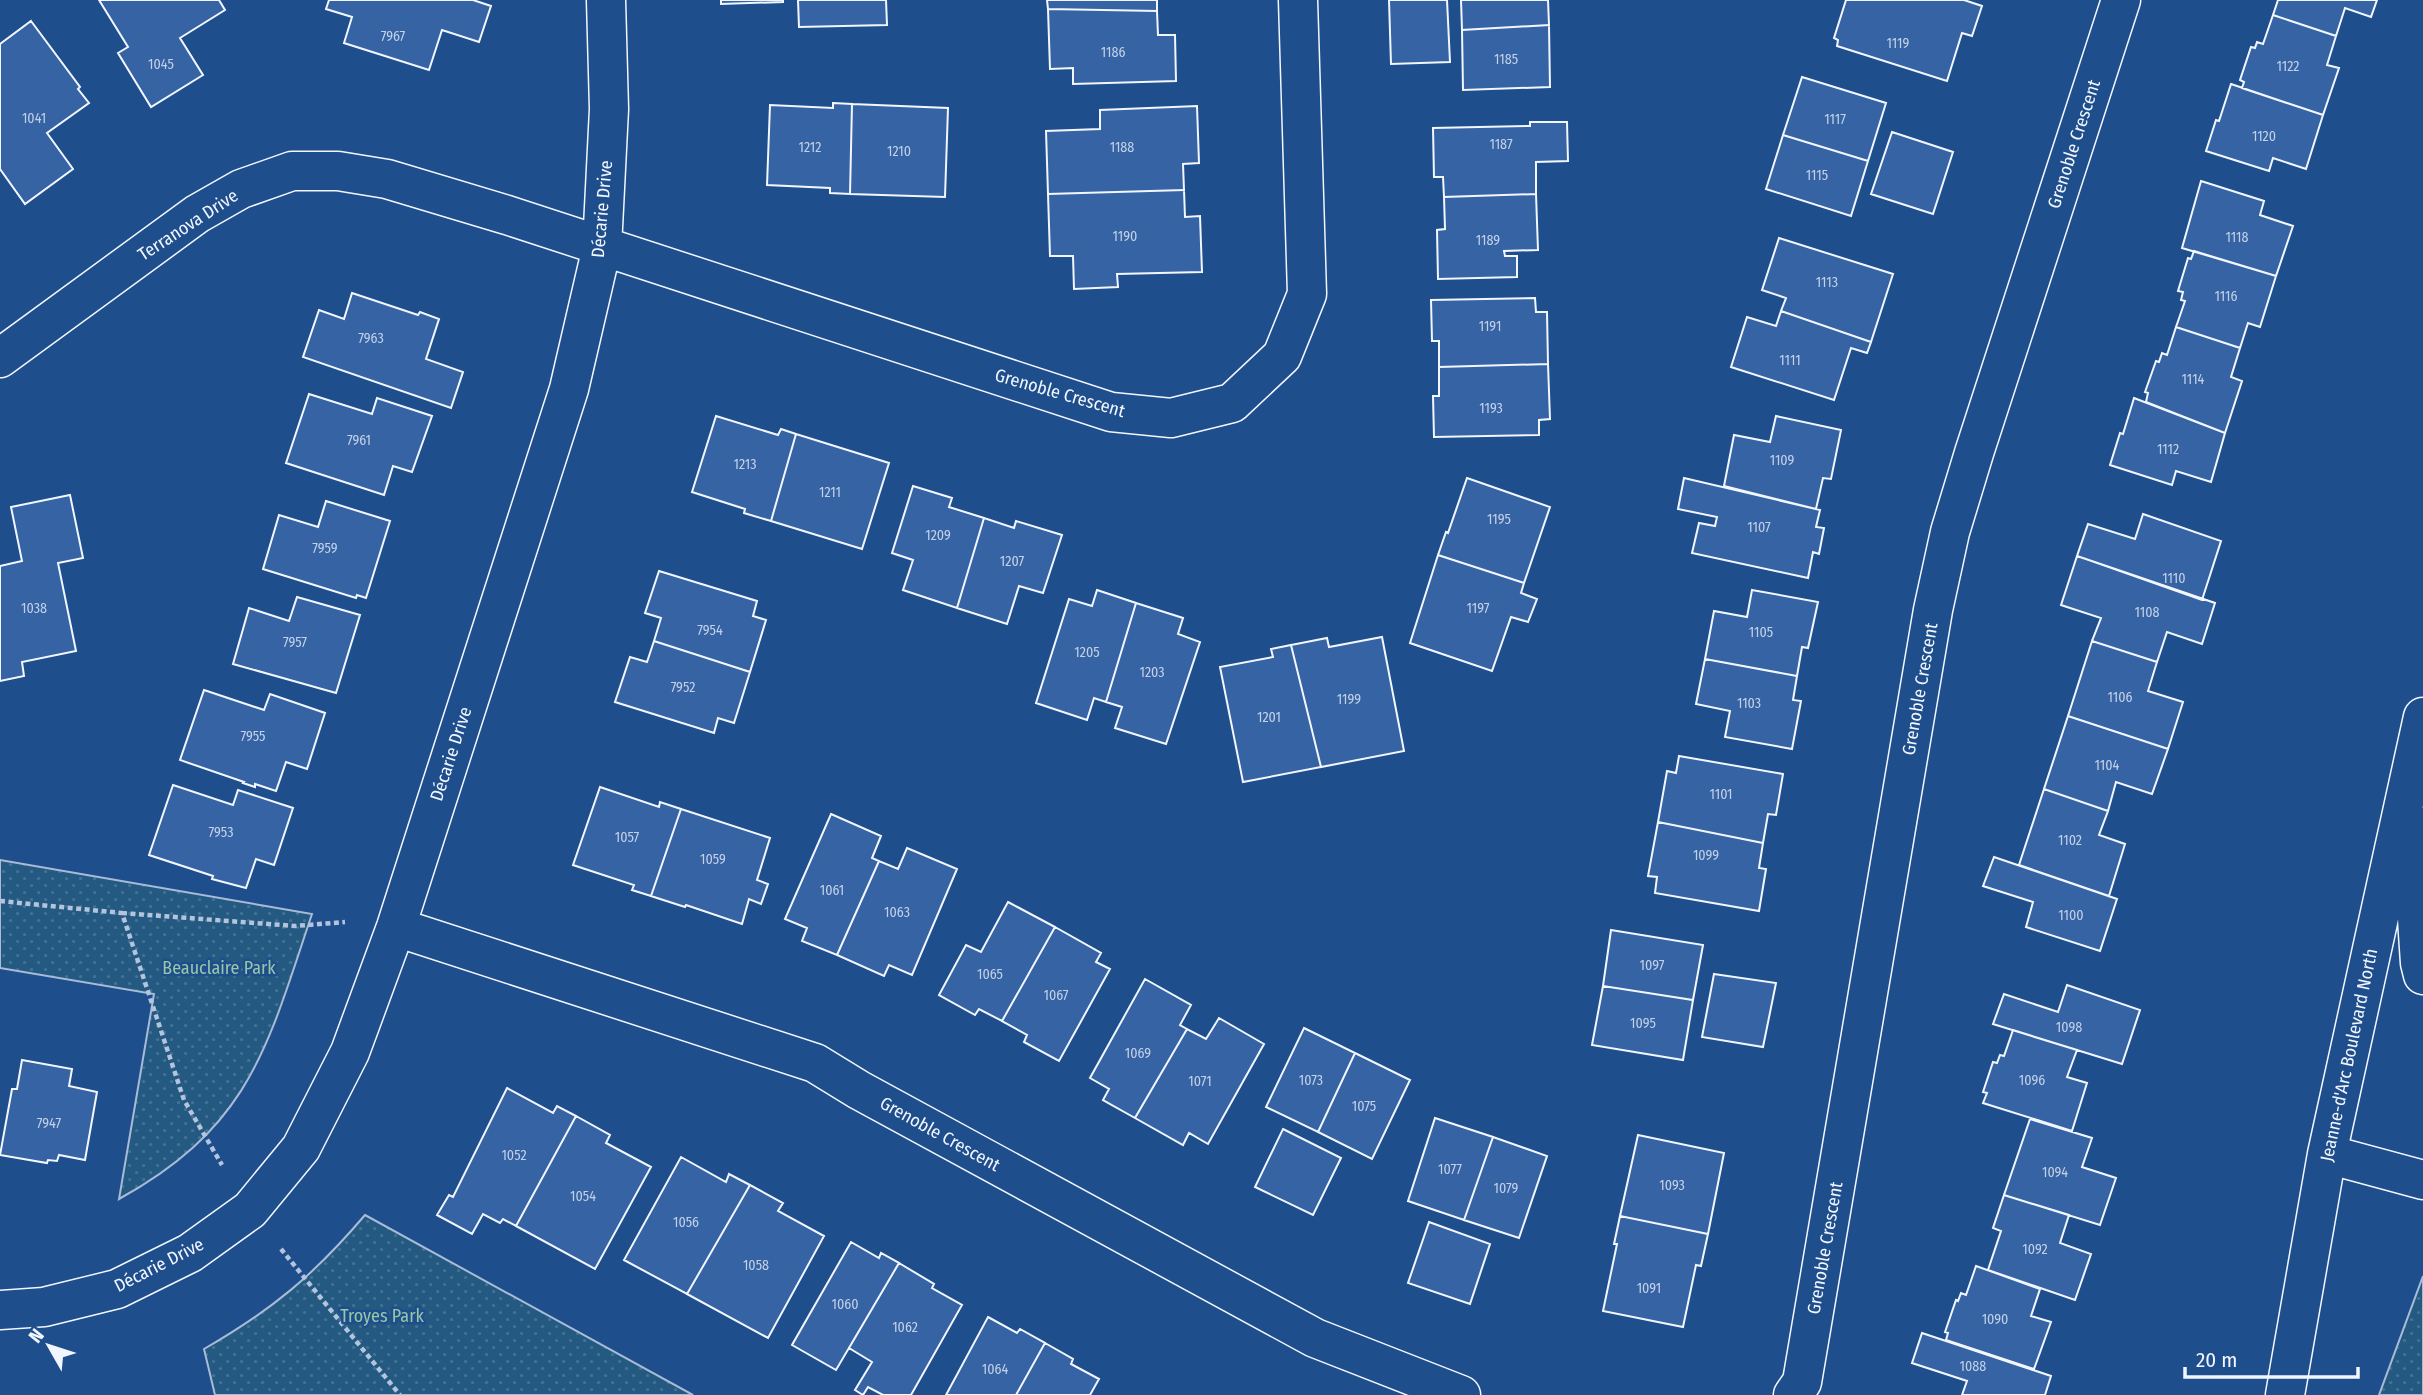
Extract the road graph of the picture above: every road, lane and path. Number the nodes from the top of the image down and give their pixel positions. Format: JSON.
{"nodes":[{"id":1,"x":606,"y":0,"type":"edge"},
{"id":2,"x":1298,"y":0,"type":"edge"},
{"id":3,"x":2121,"y":0,"type":"edge"},
{"id":4,"x":603,"y":247,"type":"junction"},
{"id":5,"x":0,"y":358,"type":"edge"},
{"id":6,"x":2420,"y":730,"type":"edge"},
{"id":7,"x":0,"y":901,"type":"edge"},
{"id":8,"x":122,"y":913,"type":"junction"},
{"id":9,"x":396,"y":927,"type":"junction"},
{"id":10,"x":2423,"y":975,"type":"edge"},
{"id":11,"x":2327,"y":1154,"type":"junction"},
{"id":12,"x":2423,"y":1180,"type":"edge"},
{"id":13,"x":250,"y":1210,"type":"junction"},
{"id":14,"x":0,"y":1310,"type":"edge"},
{"id":15,"x":400,"y":1395,"type":"edge"},
{"id":16,"x":1461,"y":1395,"type":"edge"},
{"id":17,"x":1793,"y":1395,"type":"edge"},
{"id":18,"x":2285,"y":1395,"type":"edge"}],
"edges":[{"from":1,"to":4,"type":"street","name":"Décarie Drive"},
{"from":2,"to":4,"type":"street","name":"Grenoble Crescent"},
{"from":3,"to":17,"type":"street","name":"Grenoble Crescent"},
{"from":4,"to":5,"type":"street","name":"Terranova Drive"},
{"from":4,"to":9,"type":"street","name":"Décarie Drive"},
{"from":6,"to":10,"type":"street"},
{"from":6,"to":11,"type":"street","name":"Jeanne-d'Arc Boulevard North"},
{"from":7,"to":8,"type":"path"},
{"from":8,"to":9,"type":"path"},
{"from":8,"to":13,"type":"path"},
{"from":9,"to":13,"type":"street","name":"Décarie Drive"},
{"from":9,"to":16,"type":"street","name":"Grenoble Crescent"},
{"from":11,"to":12,"type":"street"},
{"from":11,"to":18,"type":"street","name":"Jeanne-d'Arc Boulevard North"},
{"from":13,"to":14,"type":"street","name":"Décarie Drive"},
{"from":13,"to":15,"type":"path"}]}
